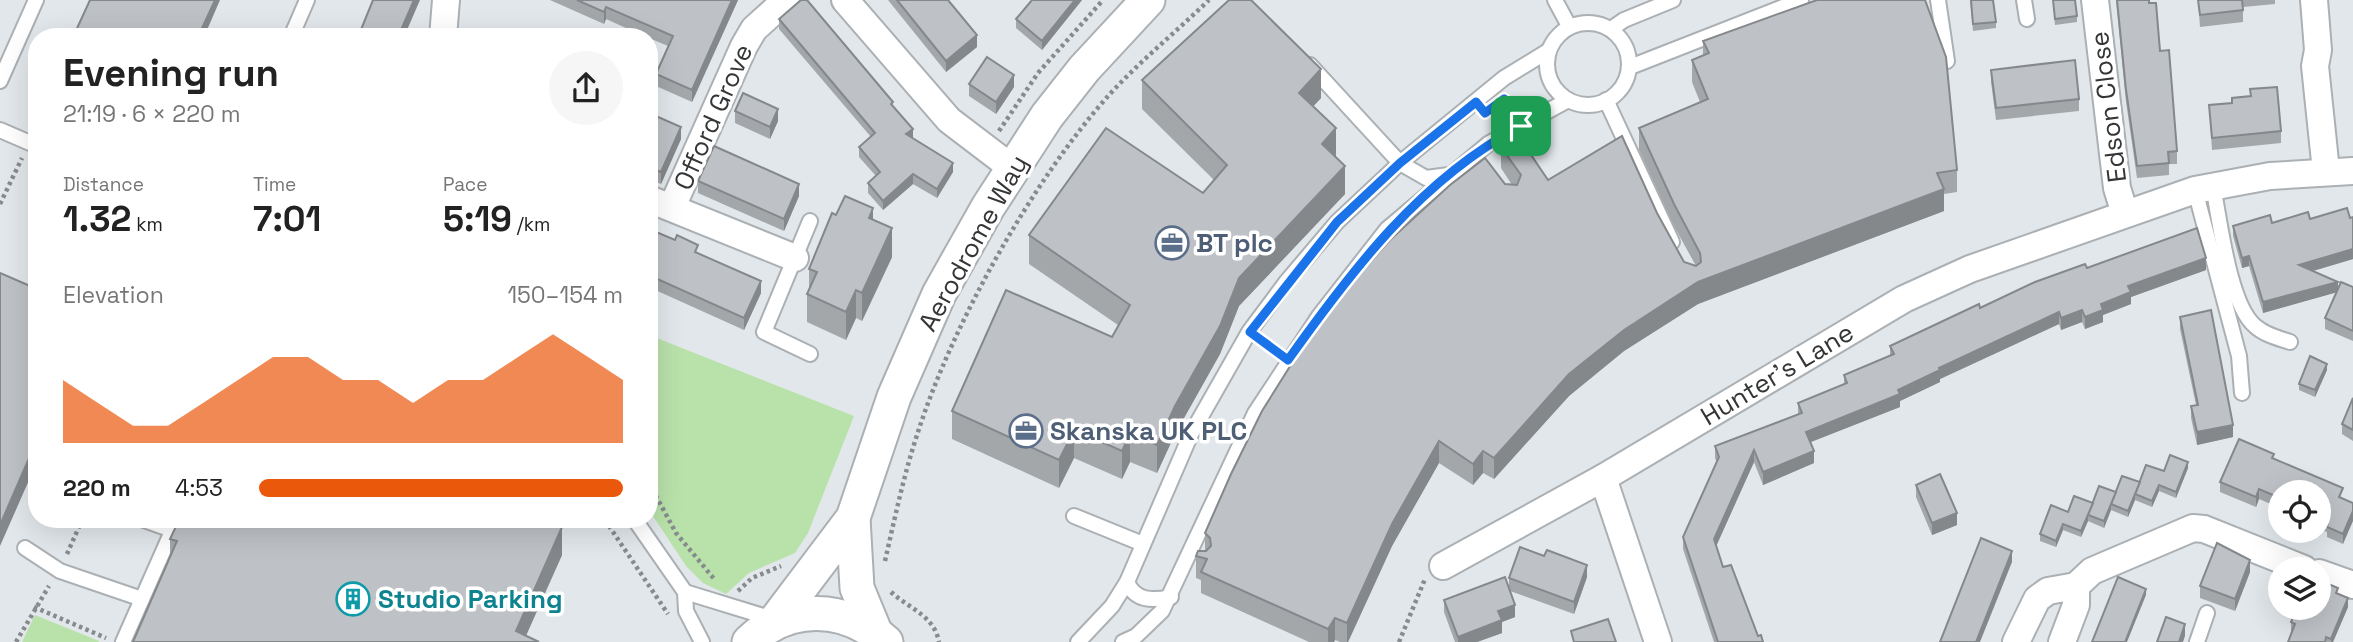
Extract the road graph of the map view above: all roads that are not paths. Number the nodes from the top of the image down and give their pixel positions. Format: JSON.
{"nodes":[{"id":1,"x":36,"y":0,"type":"edge"},
{"id":2,"x":307,"y":0,"type":"edge"},
{"id":3,"x":446,"y":0,"type":"edge"},
{"id":4,"x":786,"y":0,"type":"edge"},
{"id":5,"x":845,"y":0,"type":"edge"},
{"id":6,"x":1148,"y":0,"type":"edge"},
{"id":7,"x":1555,"y":0,"type":"edge"},
{"id":8,"x":1672,"y":0,"type":"edge"},
{"id":9,"x":1801,"y":0,"type":"edge"},
{"id":10,"x":1938,"y":0,"type":"edge"},
{"id":11,"x":2024,"y":0,"type":"edge"},
{"id":12,"x":2095,"y":0,"type":"edge"},
{"id":13,"x":2314,"y":0,"type":"edge"},
{"id":14,"x":1768,"y":6,"type":"edge"},
{"id":15,"x":2026,"y":19,"type":"dead end"},
{"id":16,"x":1569,"y":26,"type":"junction"},
{"id":17,"x":295,"y":28,"type":"edge"},
{"id":18,"x":444,"y":28,"type":"edge"},
{"id":19,"x":1611,"y":29,"type":"junction"},
{"id":20,"x":1297,"y":50,"type":"edge"},
{"id":21,"x":1548,"y":51,"type":"junction"},
{"id":22,"x":1947,"y":61,"type":"edge"},
{"id":23,"x":1630,"y":67,"type":"junction"},
{"id":24,"x":0,"y":81,"type":"edge"},
{"id":25,"x":1568,"y":100,"type":"junction"},
{"id":26,"x":1606,"y":100,"type":"junction"},
{"id":27,"x":0,"y":130,"type":"edge"},
{"id":28,"x":28,"y":143,"type":"edge"},
{"id":29,"x":1400,"y":163,"type":"junction"},
{"id":30,"x":1012,"y":168,"type":"junction"},
{"id":31,"x":2326,"y":171,"type":"junction"},
{"id":32,"x":2353,"y":172,"type":"edge"},
{"id":33,"x":1450,"y":175,"type":"junction"},
{"id":34,"x":2204,"y":188,"type":"junction"},
{"id":35,"x":661,"y":203,"type":"edge"},
{"id":36,"x":2125,"y":214,"type":"junction"},
{"id":37,"x":810,"y":221,"type":"dead end"},
{"id":38,"x":1678,"y":254,"type":"edge"},
{"id":39,"x":794,"y":258,"type":"junction"},
{"id":40,"x":2290,"y":342,"type":"dead end"},
{"id":41,"x":810,"y":354,"type":"dead end"},
{"id":42,"x":2242,"y":393,"type":"dead end"},
{"id":43,"x":1603,"y":478,"type":"junction"},
{"id":44,"x":1074,"y":516,"type":"dead end"},
{"id":45,"x":853,"y":518,"type":"junction"},
{"id":46,"x":173,"y":528,"type":"edge"},
{"id":47,"x":641,"y":528,"type":"edge"},
{"id":48,"x":1143,"y":544,"type":"junction"},
{"id":49,"x":25,"y":548,"type":"dead end"},
{"id":50,"x":2274,"y":557,"type":"edge"},
{"id":51,"x":1443,"y":566,"type":"road end"},
{"id":52,"x":2331,"y":577,"type":"edge"},
{"id":53,"x":1127,"y":582,"type":"junction"},
{"id":54,"x":2353,"y":585,"type":"edge"},
{"id":55,"x":2076,"y":586,"type":"junction"},
{"id":56,"x":685,"y":592,"type":"junction"},
{"id":57,"x":1171,"y":597,"type":"junction"},
{"id":58,"x":142,"y":599,"type":"junction"},
{"id":59,"x":2207,"y":613,"type":"dead end"},
{"id":60,"x":776,"y":620,"type":"junction"},
{"id":61,"x":884,"y":640,"type":"edge"},
{"id":62,"x":123,"y":642,"type":"edge"},
{"id":63,"x":702,"y":642,"type":"edge"},
{"id":64,"x":749,"y":642,"type":"edge"},
{"id":65,"x":1078,"y":642,"type":"edge"},
{"id":66,"x":1123,"y":642,"type":"edge"},
{"id":67,"x":1658,"y":642,"type":"edge"},
{"id":68,"x":2016,"y":642,"type":"edge"},
{"id":69,"x":2062,"y":642,"type":"edge"},
{"id":70,"x":2197,"y":642,"type":"edge"}],
"edges":[{"from":1,"to":24,"type":"lane"},
{"from":2,"to":17,"type":"lane"},
{"from":3,"to":18,"type":"street"},
{"from":4,"to":35,"type":"street","name":"Offord Grove"},
{"from":5,"to":30,"type":"street"},
{"from":6,"to":30,"type":"street","name":"Aerodrome Way"},
{"from":7,"to":16,"type":"lane"},
{"from":8,"to":19,"type":"lane"},
{"from":9,"to":14,"type":"lane"},
{"from":10,"to":22,"type":"lane"},
{"from":11,"to":15,"type":"lane"},
{"from":12,"to":36,"type":"street","name":"Edson Close"},
{"from":13,"to":31,"type":"street"},
{"from":14,"to":23,"type":"lane"},
{"from":16,"to":19,"type":"lane"},
{"from":16,"to":21,"type":"lane"},
{"from":19,"to":23,"type":"lane"},
{"from":20,"to":29,"type":"lane"},
{"from":21,"to":25,"type":"lane"},
{"from":21,"to":29,"type":"lane"},
{"from":23,"to":26,"type":"lane"},
{"from":25,"to":26,"type":"lane"},
{"from":25,"to":33,"type":"lane"},
{"from":26,"to":38,"type":"lane"},
{"from":27,"to":28,"type":"lane"},
{"from":29,"to":33,"type":"lane"},
{"from":29,"to":48,"type":"lane"},
{"from":30,"to":45,"type":"street","name":"Aerodrome Way"},
{"from":31,"to":32,"type":"street","name":"Hunter's Lane"},
{"from":31,"to":34,"type":"street","name":"Hunter's Lane"},
{"from":33,"to":57,"type":"lane"},
{"from":34,"to":36,"type":"street","name":"Hunter's Lane"},
{"from":34,"to":40,"type":"lane"},
{"from":34,"to":42,"type":"lane"},
{"from":35,"to":39,"type":"street","name":"Offord Grove"},
{"from":36,"to":43,"type":"street","name":"Hunter's Lane"},
{"from":37,"to":39,"type":"lane"},
{"from":39,"to":41,"type":"lane"},
{"from":43,"to":51,"type":"street","name":"Hunter's Lane"},
{"from":43,"to":67,"type":"street"},
{"from":44,"to":48,"type":"lane"},
{"from":45,"to":60,"type":"street","name":"Aerodrome Way"},
{"from":45,"to":61,"type":"street","name":"Aerodrome Way"},
{"from":46,"to":58,"type":"lane"},
{"from":47,"to":56,"type":"lane"},
{"from":48,"to":53,"type":"lane"},
{"from":49,"to":58,"type":"lane"},
{"from":50,"to":55,"type":"street"},
{"from":52,"to":54,"type":"street"},
{"from":53,"to":57,"type":"lane"},
{"from":53,"to":65,"type":"lane"},
{"from":55,"to":68,"type":"street"},
{"from":55,"to":69,"type":"street"},
{"from":56,"to":60,"type":"lane"},
{"from":56,"to":63,"type":"lane"},
{"from":57,"to":66,"type":"lane"},
{"from":58,"to":62,"type":"lane"},
{"from":59,"to":70,"type":"lane"},
{"from":60,"to":61,"type":"street"},
{"from":60,"to":64,"type":"street"}]}
